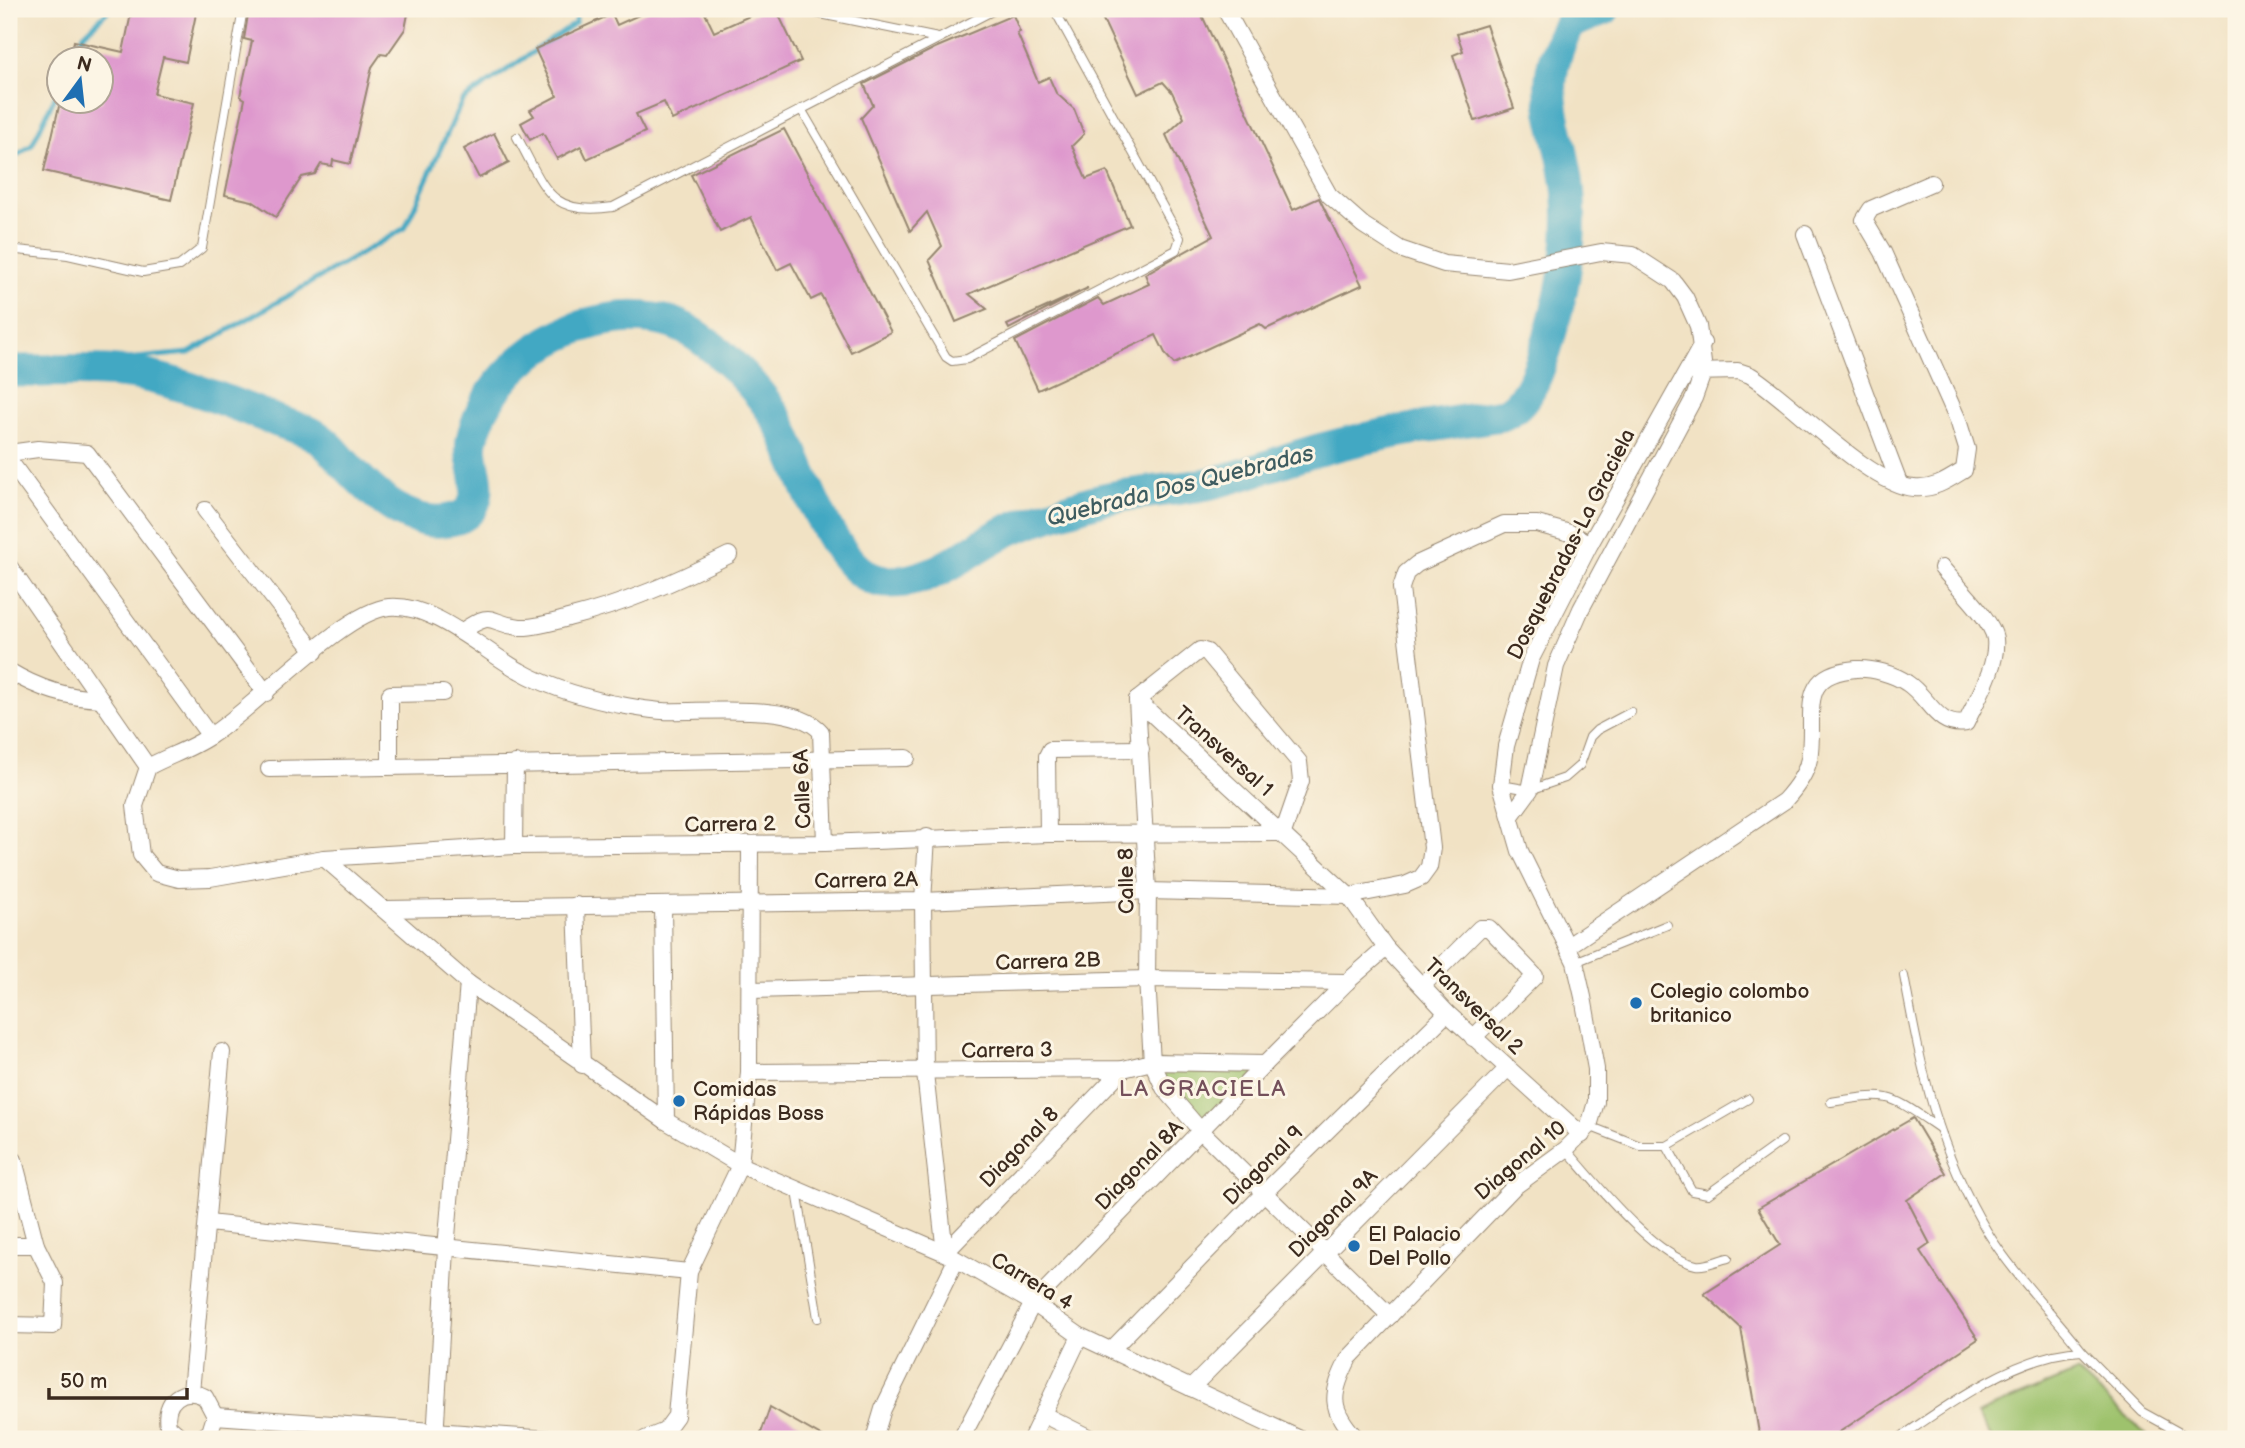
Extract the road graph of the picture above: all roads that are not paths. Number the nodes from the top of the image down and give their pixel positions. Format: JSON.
{"nodes":[{"id":1,"x":243,"y":9,"type":"edge"},
{"id":2,"x":796,"y":9,"type":"edge"},
{"id":3,"x":996,"y":9,"type":"edge"},
{"id":4,"x":1054,"y":9,"type":"edge"},
{"id":5,"x":1225,"y":9,"type":"edge"},
{"id":6,"x":983,"y":12,"type":"edge"},
{"id":7,"x":938,"y":38,"type":"junction"},
{"id":8,"x":802,"y":109,"type":"junction"},
{"id":9,"x":517,"y":138,"type":"dead end"},
{"id":10,"x":1931,"y":183,"type":"dead end"},
{"id":11,"x":1805,"y":234,"type":"dead end"},
{"id":12,"x":17,"y":250,"type":"dead end"},
{"id":13,"x":1703,"y":343,"type":"junction"},
{"id":14,"x":1704,"y":370,"type":"junction"},
{"id":15,"x":1688,"y":373,"type":"junction"},
{"id":16,"x":9,"y":453,"type":"edge"},
{"id":17,"x":9,"y":460,"type":"edge"},
{"id":18,"x":1899,"y":483,"type":"junction"},
{"id":19,"x":205,"y":510,"type":"dead end"},
{"id":20,"x":1590,"y":544,"type":"junction"},
{"id":21,"x":729,"y":555,"type":"dead end"},
{"id":22,"x":9,"y":566,"type":"edge"},
{"id":23,"x":1942,"y":568,"type":"dead end"},
{"id":24,"x":461,"y":632,"type":"junction"},
{"id":25,"x":315,"y":652,"type":"junction"},
{"id":26,"x":9,"y":671,"type":"edge"},
{"id":27,"x":266,"y":693,"type":"junction"},
{"id":28,"x":443,"y":693,"type":"dead end"},
{"id":29,"x":102,"y":699,"type":"junction"},
{"id":30,"x":1137,"y":699,"type":"junction"},
{"id":31,"x":1631,"y":712,"type":"dead end"},
{"id":32,"x":210,"y":736,"type":"junction"},
{"id":33,"x":1140,"y":749,"type":"junction"},
{"id":34,"x":907,"y":758,"type":"dead end"},
{"id":35,"x":821,"y":759,"type":"junction"},
{"id":36,"x":515,"y":763,"type":"junction"},
{"id":37,"x":390,"y":765,"type":"junction"},
{"id":38,"x":148,"y":767,"type":"junction"},
{"id":39,"x":269,"y":769,"type":"dead end"},
{"id":40,"x":1501,"y":785,"type":"junction"},
{"id":41,"x":1530,"y":790,"type":"junction"},
{"id":42,"x":1511,"y":816,"type":"junction"},
{"id":43,"x":1146,"y":833,"type":"junction"},
{"id":44,"x":1283,"y":833,"type":"junction"},
{"id":45,"x":1048,"y":834,"type":"junction"},
{"id":46,"x":927,"y":837,"type":"junction"},
{"id":47,"x":825,"y":844,"type":"junction"},
{"id":48,"x":750,"y":845,"type":"junction"},
{"id":49,"x":514,"y":846,"type":"junction"},
{"id":50,"x":324,"y":858,"type":"junction"},
{"id":51,"x":1148,"y":891,"type":"junction"},
{"id":52,"x":1349,"y":896,"type":"junction"},
{"id":53,"x":923,"y":901,"type":"junction"},
{"id":54,"x":750,"y":902,"type":"junction"},
{"id":55,"x":576,"y":905,"type":"junction"},
{"id":56,"x":663,"y":905,"type":"junction"},
{"id":57,"x":384,"y":909,"type":"junction"},
{"id":58,"x":1667,"y":925,"type":"dead end"},
{"id":59,"x":1568,"y":946,"type":"junction"},
{"id":60,"x":1386,"y":948,"type":"junction"},
{"id":61,"x":1575,"y":962,"type":"junction"},
{"id":62,"x":1903,"y":976,"type":"dead end"},
{"id":63,"x":1147,"y":979,"type":"junction"},
{"id":64,"x":1348,"y":982,"type":"junction"},
{"id":65,"x":468,"y":983,"type":"junction"},
{"id":66,"x":925,"y":986,"type":"junction"},
{"id":67,"x":1422,"y":986,"type":"junction"},
{"id":68,"x":750,"y":990,"type":"junction"},
{"id":69,"x":1447,"y":1013,"type":"junction"},
{"id":70,"x":1473,"y":1038,"type":"junction"},
{"id":71,"x":222,"y":1052,"type":"dead end"},
{"id":72,"x":1152,"y":1062,"type":"junction"},
{"id":73,"x":1265,"y":1064,"type":"junction"},
{"id":74,"x":582,"y":1065,"type":"junction"},
{"id":75,"x":1123,"y":1069,"type":"junction"},
{"id":76,"x":1507,"y":1069,"type":"junction"},
{"id":77,"x":750,"y":1072,"type":"junction"},
{"id":78,"x":925,"y":1073,"type":"junction"},
{"id":79,"x":1748,"y":1099,"type":"dead end"},
{"id":80,"x":1596,"y":1102,"type":"joint"},
{"id":81,"x":1831,"y":1102,"type":"dead end"},
{"id":82,"x":666,"y":1121,"type":"junction"},
{"id":83,"x":1939,"y":1128,"type":"junction"},
{"id":84,"x":1201,"y":1131,"type":"junction"},
{"id":85,"x":1586,"y":1131,"type":"junction"},
{"id":86,"x":1782,"y":1141,"type":"dead end"},
{"id":87,"x":1667,"y":1146,"type":"junction"},
{"id":88,"x":1566,"y":1149,"type":"junction"},
{"id":89,"x":9,"y":1159,"type":"edge"},
{"id":90,"x":740,"y":1165,"type":"junction"},
{"id":91,"x":797,"y":1191,"type":"junction"},
{"id":92,"x":1266,"y":1191,"type":"junction"},
{"id":93,"x":208,"y":1223,"type":"junction"},
{"id":94,"x":9,"y":1245,"type":"edge"},
{"id":95,"x":36,"y":1245,"type":"junction"},
{"id":96,"x":446,"y":1249,"type":"junction"},
{"id":97,"x":1325,"y":1250,"type":"junction"},
{"id":98,"x":951,"y":1257,"type":"junction"},
{"id":99,"x":1728,"y":1258,"type":"dead end"},
{"id":100,"x":689,"y":1272,"type":"junction"},
{"id":101,"x":1033,"y":1303,"type":"junction"},
{"id":102,"x":1390,"y":1316,"type":"junction"},
{"id":103,"x":818,"y":1318,"type":"dead end"},
{"id":104,"x":9,"y":1325,"type":"edge"},
{"id":105,"x":1080,"y":1336,"type":"junction"},
{"id":106,"x":1112,"y":1349,"type":"junction"},
{"id":107,"x":2082,"y":1351,"type":"junction"},
{"id":108,"x":1191,"y":1388,"type":"junction"},
{"id":109,"x":191,"y":1392,"type":"junction"},
{"id":110,"x":1044,"y":1415,"type":"junction"},
{"id":111,"x":215,"y":1416,"type":"junction"},
{"id":112,"x":436,"y":1434,"type":"edge"},
{"id":113,"x":874,"y":1438,"type":"edge"},
{"id":114,"x":183,"y":1439,"type":"edge"},
{"id":115,"x":199,"y":1439,"type":"edge"},
{"id":116,"x":550,"y":1439,"type":"edge"},
{"id":117,"x":645,"y":1439,"type":"edge"},
{"id":118,"x":961,"y":1439,"type":"edge"},
{"id":119,"x":1031,"y":1439,"type":"edge"},
{"id":120,"x":1092,"y":1439,"type":"edge"},
{"id":121,"x":1300,"y":1439,"type":"edge"},
{"id":122,"x":1357,"y":1439,"type":"edge"},
{"id":123,"x":1898,"y":1439,"type":"edge"},
{"id":124,"x":2191,"y":1439,"type":"edge"}],
"edges":[{"from":1,"to":12,"type":"lane"},
{"from":2,"to":7,"type":"lane"},
{"from":3,"to":6,"type":"lane"},
{"from":4,"to":8,"type":"lane"},
{"from":5,"to":13,"type":"street","name":"Dosquebradas-La Graciela"},
{"from":6,"to":7,"type":"lane"},
{"from":7,"to":8,"type":"lane"},
{"from":8,"to":9,"type":"lane"},
{"from":10,"to":18,"type":"street"},
{"from":11,"to":18,"type":"street"},
{"from":13,"to":14,"type":"street","name":"Dosquebradas-La Graciela"},
{"from":13,"to":15,"type":"street","name":"Dosquebradas-La Graciela"},
{"from":14,"to":15,"type":"street"},
{"from":14,"to":18,"type":"street"},
{"from":14,"to":41,"type":"street","name":"Dosquebradas-La Graciela"},
{"from":15,"to":20,"type":"street","name":"Dosquebradas-La Graciela"},
{"from":16,"to":27,"type":"street"},
{"from":17,"to":32,"type":"street"},
{"from":19,"to":25,"type":"street"},
{"from":20,"to":40,"type":"street","name":"Dosquebradas-La Graciela"},
{"from":20,"to":52,"type":"street","name":"Carrera 2A"},
{"from":21,"to":24,"type":"street"},
{"from":22,"to":29,"type":"street"},
{"from":23,"to":59,"type":"street"},
{"from":24,"to":25,"type":"street"},
{"from":24,"to":35,"type":"street","name":"Calle 6A"},
{"from":25,"to":27,"type":"street"},
{"from":26,"to":29,"type":"street"},
{"from":27,"to":32,"type":"street"},
{"from":28,"to":37,"type":"street"},
{"from":29,"to":38,"type":"street"},
{"from":30,"to":33,"type":"street","name":"Calle 8"},
{"from":30,"to":44,"type":"street","name":"Transversal 1"},
{"from":30,"to":44,"type":"street"},
{"from":31,"to":41,"type":"lane"},
{"from":32,"to":38,"type":"street"},
{"from":33,"to":43,"type":"street","name":"Calle 8"},
{"from":33,"to":45,"type":"street"},
{"from":34,"to":35,"type":"street"},
{"from":35,"to":36,"type":"street"},
{"from":35,"to":47,"type":"street","name":"Calle 6A"},
{"from":36,"to":37,"type":"street"},
{"from":36,"to":49,"type":"street"},
{"from":37,"to":39,"type":"street"},
{"from":38,"to":50,"type":"street","name":"Carrera 2"},
{"from":40,"to":41,"type":"lane"},
{"from":40,"to":42,"type":"street","name":"Dosquebradas-La Graciela"},
{"from":41,"to":42,"type":"street","name":"Dosquebradas-La Graciela"},
{"from":42,"to":59,"type":"street","name":"Dosquebradas-La Graciela"},
{"from":43,"to":44,"type":"street","name":"Carrera 2"},
{"from":43,"to":45,"type":"street","name":"Carrera 2"},
{"from":43,"to":51,"type":"street","name":"Calle 8"},
{"from":44,"to":52,"type":"street","name":"Transversal 1"},
{"from":45,"to":46,"type":"street","name":"Carrera 2"},
{"from":46,"to":47,"type":"street","name":"Carrera 2"},
{"from":46,"to":53,"type":"street"},
{"from":47,"to":48,"type":"street","name":"Carrera 2"},
{"from":48,"to":49,"type":"street","name":"Carrera 2"},
{"from":48,"to":54,"type":"street"},
{"from":49,"to":50,"type":"street","name":"Carrera 2"},
{"from":50,"to":57,"type":"street","name":"Carrera 4"},
{"from":51,"to":52,"type":"street","name":"Carrera 2A"},
{"from":51,"to":53,"type":"street","name":"Carrera 2A"},
{"from":51,"to":63,"type":"street","name":"Calle 8"},
{"from":52,"to":60,"type":"street","name":"Transversal 2"},
{"from":53,"to":54,"type":"street","name":"Carrera 2A"},
{"from":53,"to":66,"type":"street"},
{"from":54,"to":56,"type":"street","name":"Carrera 2A"},
{"from":54,"to":68,"type":"street"},
{"from":55,"to":56,"type":"street","name":"Carrera 2A"},
{"from":55,"to":57,"type":"street","name":"Carrera 2A"},
{"from":55,"to":74,"type":"street"},
{"from":56,"to":82,"type":"street"},
{"from":57,"to":65,"type":"street","name":"Carrera 4"},
{"from":58,"to":61,"type":"lane"},
{"from":59,"to":61,"type":"street","name":"Dosquebradas-La Graciela"},
{"from":60,"to":64,"type":"street","name":"Diagonal 8A"},
{"from":60,"to":67,"type":"street","name":"Transversal 2"},
{"from":61,"to":80,"type":"street","name":"Dosquebradas-La Graciela"},
{"from":62,"to":83,"type":"lane"},
{"from":63,"to":64,"type":"street","name":"Carrera 2B"},
{"from":63,"to":66,"type":"street","name":"Carrera 2B"},
{"from":63,"to":72,"type":"street","name":"Calle 8"},
{"from":64,"to":73,"type":"street","name":"Diagonal 8A"},
{"from":65,"to":74,"type":"street","name":"Carrera 4"},
{"from":65,"to":96,"type":"street"},
{"from":66,"to":68,"type":"street","name":"Carrera 2B"},
{"from":66,"to":78,"type":"street"},
{"from":67,"to":69,"type":"street","name":"Transversal 2"},
{"from":67,"to":70,"type":"street"},
{"from":68,"to":77,"type":"street"},
{"from":69,"to":70,"type":"street","name":"Transversal 2"},
{"from":69,"to":92,"type":"street","name":"Diagonal 9"},
{"from":70,"to":76,"type":"street","name":"Transversal 2"},
{"from":71,"to":93,"type":"street"},
{"from":72,"to":73,"type":"street","name":"Carrera 3"},
{"from":72,"to":75,"type":"street","name":"Carrera 3"},
{"from":72,"to":84,"type":"street"},
{"from":73,"to":84,"type":"street","name":"Diagonal 8A"},
{"from":74,"to":82,"type":"street","name":"Carrera 4"},
{"from":75,"to":78,"type":"street","name":"Carrera 3"},
{"from":75,"to":98,"type":"street","name":"Diagonal 8"},
{"from":76,"to":85,"type":"street","name":"Transversal 2"},
{"from":76,"to":97,"type":"street","name":"Diagonal 9A"},
{"from":77,"to":78,"type":"street","name":"Carrera 3"},
{"from":77,"to":90,"type":"street"},
{"from":78,"to":98,"type":"street"},
{"from":79,"to":87,"type":"lane"},
{"from":80,"to":85,"type":"street","name":"Diagonal 10"},
{"from":81,"to":83,"type":"lane"},
{"from":82,"to":90,"type":"street","name":"Carrera 4"},
{"from":83,"to":107,"type":"lane"},
{"from":84,"to":92,"type":"street"},
{"from":84,"to":101,"type":"street","name":"Diagonal 8A"},
{"from":85,"to":87,"type":"lane"},
{"from":85,"to":88,"type":"street","name":"Diagonal 10"},
{"from":86,"to":87,"type":"lane"},
{"from":88,"to":99,"type":"lane"},
{"from":88,"to":102,"type":"street","name":"Diagonal 10"},
{"from":89,"to":95,"type":"street"},
{"from":90,"to":91,"type":"street","name":"Carrera 4"},
{"from":90,"to":100,"type":"street"},
{"from":91,"to":98,"type":"street","name":"Carrera 4"},
{"from":91,"to":103,"type":"lane"},
{"from":92,"to":97,"type":"street"},
{"from":92,"to":106,"type":"street","name":"Diagonal 9"},
{"from":93,"to":96,"type":"street"},
{"from":93,"to":109,"type":"street"},
{"from":94,"to":95,"type":"street"},
{"from":95,"to":104,"type":"street"},
{"from":96,"to":100,"type":"street"},
{"from":96,"to":112,"type":"street"},
{"from":97,"to":102,"type":"street"},
{"from":97,"to":108,"type":"street","name":"Diagonal 9A"},
{"from":98,"to":101,"type":"street","name":"Carrera 4"},
{"from":98,"to":113,"type":"street","name":"Diagonal 8"},
{"from":100,"to":117,"type":"street"},
{"from":101,"to":105,"type":"street","name":"Carrera 4"},
{"from":101,"to":118,"type":"street","name":"Diagonal 8A"},
{"from":102,"to":122,"type":"street","name":"Diagonal 10"},
{"from":105,"to":106,"type":"street","name":"Carrera 4"},
{"from":105,"to":110,"type":"street"},
{"from":106,"to":108,"type":"street","name":"Carrera 4"},
{"from":107,"to":123,"type":"lane"},
{"from":107,"to":124,"type":"lane"},
{"from":108,"to":121,"type":"street","name":"Carrera 4"},
{"from":109,"to":111,"type":"street"},
{"from":109,"to":114,"type":"street"},
{"from":110,"to":119,"type":"street"},
{"from":110,"to":120,"type":"street"},
{"from":111,"to":112,"type":"street"},
{"from":111,"to":115,"type":"street"},
{"from":112,"to":116,"type":"street"}]}
